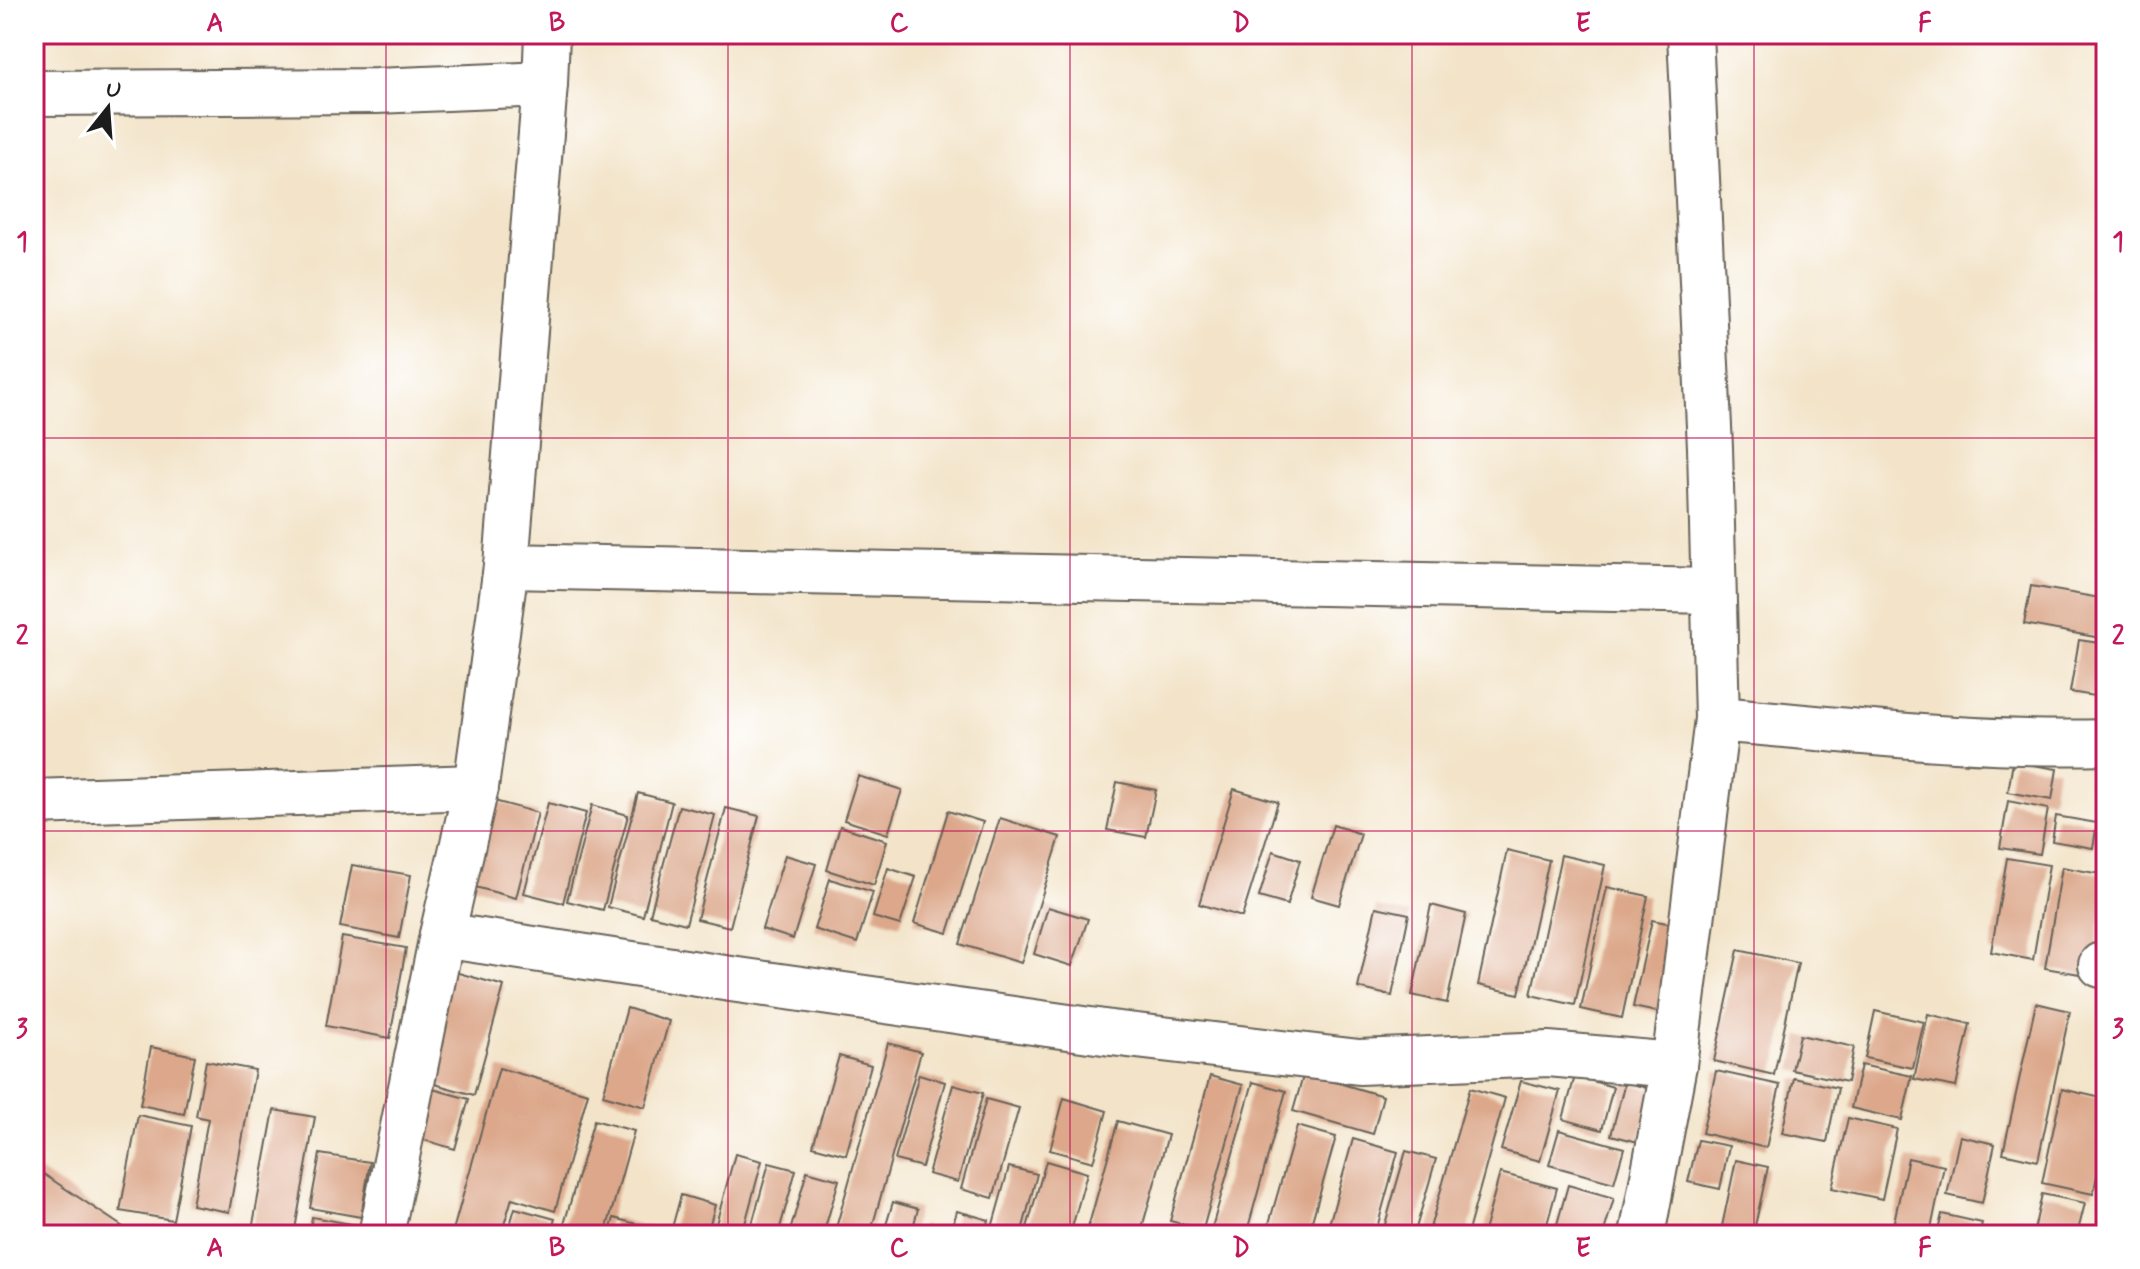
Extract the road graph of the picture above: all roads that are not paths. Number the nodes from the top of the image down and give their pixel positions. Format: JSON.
{"nodes":[{"id":1,"x":547,"y":34,"type":"edge"},
{"id":2,"x":1695,"y":36,"type":"edge"},
{"id":3,"x":545,"y":84,"type":"junction"},
{"id":4,"x":34,"y":93,"type":"edge"},
{"id":5,"x":506,"y":566,"type":"junction"},
{"id":6,"x":1713,"y":591,"type":"junction"},
{"id":7,"x":1717,"y":719,"type":"junction"},
{"id":8,"x":2106,"y":742,"type":"edge"},
{"id":9,"x":476,"y":787,"type":"junction"},
{"id":10,"x":34,"y":802,"type":"edge"},
{"id":11,"x":442,"y":935,"type":"junction"},
{"id":12,"x":1674,"y":1065,"type":"junction"},
{"id":13,"x":381,"y":1235,"type":"edge"},
{"id":14,"x":1642,"y":1235,"type":"edge"}],
"edges":[{"from":1,"to":3,"type":"street"},
{"from":2,"to":6,"type":"street"},
{"from":3,"to":4,"type":"street"},
{"from":3,"to":5,"type":"street"},
{"from":5,"to":6,"type":"street"},
{"from":5,"to":9,"type":"street"},
{"from":6,"to":7,"type":"street"},
{"from":7,"to":8,"type":"street"},
{"from":7,"to":12,"type":"street"},
{"from":9,"to":10,"type":"street"},
{"from":9,"to":11,"type":"street"},
{"from":11,"to":12,"type":"street"},
{"from":11,"to":13,"type":"street"},
{"from":12,"to":14,"type":"street"}]}
